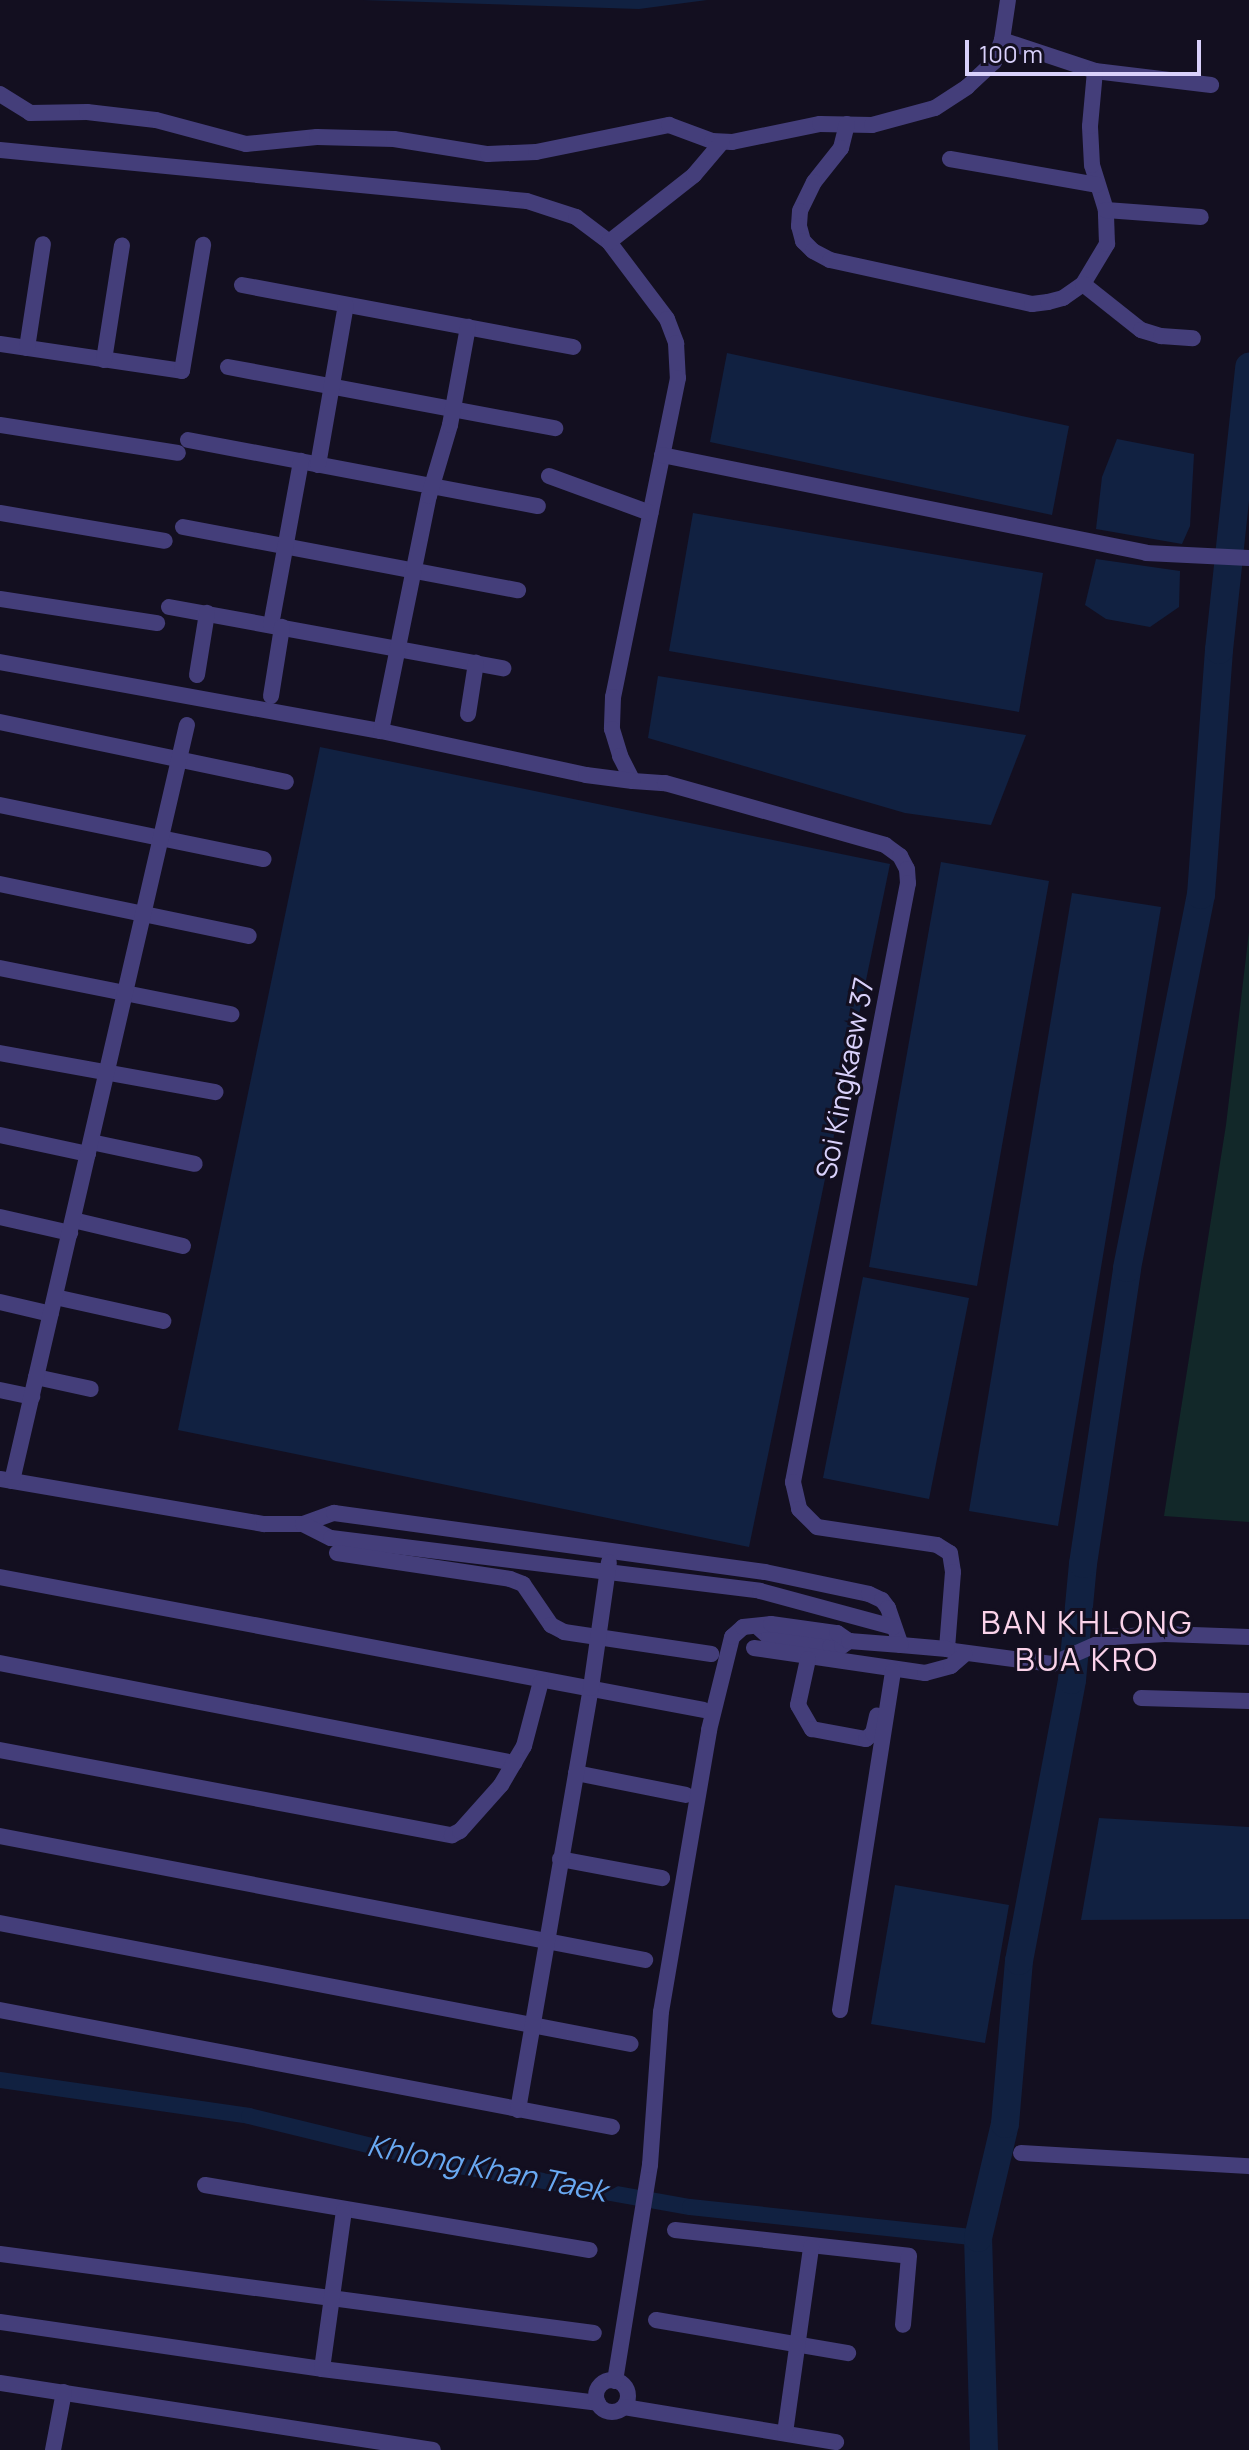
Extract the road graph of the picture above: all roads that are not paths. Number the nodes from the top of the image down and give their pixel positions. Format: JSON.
{"nodes":[{"id":1,"x":1008,"y":0,"type":"edge"},
{"id":2,"x":1002,"y":40,"type":"junction"},
{"id":3,"x":1095,"y":71,"type":"junction"},
{"id":4,"x":1211,"y":85,"type":"dead end"},
{"id":5,"x":0,"y":94,"type":"edge"},
{"id":6,"x":847,"y":124,"type":"junction"},
{"id":7,"x":722,"y":142,"type":"junction"},
{"id":8,"x":0,"y":150,"type":"edge"},
{"id":9,"x":950,"y":159,"type":"dead end"},
{"id":10,"x":1097,"y":185,"type":"junction"},
{"id":11,"x":1106,"y":210,"type":"junction"},
{"id":12,"x":1201,"y":217,"type":"dead end"},
{"id":13,"x":609,"y":242,"type":"junction"},
{"id":14,"x":43,"y":244,"type":"dead end"},
{"id":15,"x":122,"y":245,"type":"dead end"},
{"id":16,"x":203,"y":245,"type":"dead end"},
{"id":17,"x":1083,"y":284,"type":"junction"},
{"id":18,"x":242,"y":285,"type":"dead end"},
{"id":19,"x":346,"y":305,"type":"junction"},
{"id":20,"x":468,"y":327,"type":"junction"},
{"id":21,"x":1193,"y":338,"type":"dead end"},
{"id":22,"x":0,"y":344,"type":"edge"},
{"id":23,"x":573,"y":347,"type":"dead end"},
{"id":24,"x":27,"y":348,"type":"junction"},
{"id":25,"x":104,"y":360,"type":"junction"},
{"id":26,"x":228,"y":367,"type":"dead end"},
{"id":27,"x":332,"y":386,"type":"junction"},
{"id":28,"x":453,"y":409,"type":"junction"},
{"id":29,"x":0,"y":425,"type":"edge"},
{"id":30,"x":555,"y":428,"type":"dead end"},
{"id":31,"x":662,"y":455,"type":"junction"},
{"id":32,"x":301,"y":461,"type":"junction"},
{"id":33,"x":318,"y":465,"type":"junction"},
{"id":34,"x":549,"y":476,"type":"dead end"},
{"id":35,"x":432,"y":486,"type":"junction"},
{"id":36,"x":538,"y":506,"type":"dead end"},
{"id":37,"x":0,"y":513,"type":"edge"},
{"id":38,"x":650,"y":513,"type":"junction"},
{"id":39,"x":183,"y":527,"type":"dead end"},
{"id":40,"x":165,"y":541,"type":"dead end"},
{"id":41,"x":287,"y":546,"type":"junction"},
{"id":42,"x":1240,"y":558,"type":"edge"},
{"id":43,"x":414,"y":569,"type":"junction"},
{"id":44,"x":518,"y":590,"type":"dead end"},
{"id":45,"x":0,"y":599,"type":"edge"},
{"id":46,"x":169,"y":607,"type":"dead end"},
{"id":47,"x":207,"y":613,"type":"junction"},
{"id":48,"x":157,"y":623,"type":"dead end"},
{"id":49,"x":277,"y":626,"type":"junction"},
{"id":50,"x":398,"y":648,"type":"junction"},
{"id":51,"x":0,"y":662,"type":"edge"},
{"id":52,"x":476,"y":663,"type":"junction"},
{"id":53,"x":503,"y":668,"type":"dead end"},
{"id":54,"x":197,"y":675,"type":"dead end"},
{"id":55,"x":271,"y":696,"type":"dead end"},
{"id":56,"x":468,"y":714,"type":"dead end"},
{"id":57,"x":0,"y":722,"type":"edge"},
{"id":58,"x":187,"y":725,"type":"dead end"},
{"id":59,"x":381,"y":731,"type":"junction"},
{"id":60,"x":180,"y":759,"type":"junction"},
{"id":61,"x":633,"y":781,"type":"junction"},
{"id":62,"x":286,"y":782,"type":"dead end"},
{"id":63,"x":0,"y":805,"type":"edge"},
{"id":64,"x":161,"y":837,"type":"junction"},
{"id":65,"x":264,"y":859,"type":"dead end"},
{"id":66,"x":0,"y":884,"type":"edge"},
{"id":67,"x":143,"y":915,"type":"junction"},
{"id":68,"x":249,"y":936,"type":"dead end"},
{"id":69,"x":0,"y":968,"type":"edge"},
{"id":70,"x":126,"y":991,"type":"junction"},
{"id":71,"x":231,"y":1014,"type":"dead end"},
{"id":72,"x":0,"y":1053,"type":"edge"},
{"id":73,"x":107,"y":1073,"type":"junction"},
{"id":74,"x":215,"y":1092,"type":"dead end"},
{"id":75,"x":0,"y":1135,"type":"edge"},
{"id":76,"x":89,"y":1148,"type":"junction"},
{"id":77,"x":195,"y":1164,"type":"dead end"},
{"id":78,"x":0,"y":1217,"type":"edge"},
{"id":79,"x":71,"y":1226,"type":"junction"},
{"id":80,"x":183,"y":1246,"type":"dead end"},
{"id":81,"x":0,"y":1302,"type":"edge"},
{"id":82,"x":53,"y":1306,"type":"junction"},
{"id":83,"x":163,"y":1321,"type":"dead end"},
{"id":84,"x":36,"y":1377,"type":"junction"},
{"id":85,"x":91,"y":1389,"type":"dead end"},
{"id":86,"x":0,"y":1390,"type":"edge"},
{"id":87,"x":32,"y":1397,"type":"junction"},
{"id":88,"x":6,"y":1480,"type":"edge"},
{"id":89,"x":303,"y":1524,"type":"junction"},
{"id":90,"x":466,"y":1531,"type":"junction"},
{"id":91,"x":611,"y":1552,"type":"junction"},
{"id":92,"x":337,"y":1553,"type":"dead end"},
{"id":93,"x":463,"y":1554,"type":"junction"},
{"id":94,"x":608,"y":1571,"type":"junction"},
{"id":95,"x":765,"y":1572,"type":"junction"},
{"id":96,"x":0,"y":1577,"type":"edge"},
{"id":97,"x":795,"y":1578,"type":"junction"},
{"id":98,"x":760,"y":1591,"type":"junction"},
{"id":99,"x":791,"y":1598,"type":"junction"},
{"id":100,"x":893,"y":1627,"type":"junction"},
{"id":101,"x":759,"y":1628,"type":"junction"},
{"id":102,"x":596,"y":1637,"type":"junction"},
{"id":103,"x":1249,"y":1637,"type":"edge"},
{"id":104,"x":849,"y":1641,"type":"junction"},
{"id":105,"x":901,"y":1645,"type":"junction"},
{"id":106,"x":754,"y":1648,"type":"dead end"},
{"id":107,"x":947,"y":1649,"type":"junction"},
{"id":108,"x":711,"y":1654,"type":"dead end"},
{"id":109,"x":828,"y":1654,"type":"junction"},
{"id":110,"x":965,"y":1654,"type":"junction"},
{"id":111,"x":808,"y":1659,"type":"junction"},
{"id":112,"x":0,"y":1663,"type":"edge"},
{"id":113,"x":889,"y":1670,"type":"junction"},
{"id":114,"x":541,"y":1681,"type":"junction"},
{"id":115,"x":591,"y":1688,"type":"junction"},
{"id":116,"x":1141,"y":1698,"type":"dead end"},
{"id":117,"x":1249,"y":1701,"type":"edge"},
{"id":118,"x":704,"y":1710,"type":"dead end"},
{"id":119,"x":0,"y":1750,"type":"edge"},
{"id":120,"x":514,"y":1763,"type":"junction"},
{"id":121,"x":576,"y":1773,"type":"junction"},
{"id":122,"x":686,"y":1795,"type":"dead end"},
{"id":123,"x":0,"y":1836,"type":"edge"},
{"id":124,"x":560,"y":1859,"type":"junction"},
{"id":125,"x":662,"y":1878,"type":"dead end"},
{"id":126,"x":0,"y":1923,"type":"edge"},
{"id":127,"x":545,"y":1941,"type":"junction"},
{"id":128,"x":645,"y":1960,"type":"dead end"},
{"id":129,"x":0,"y":2010,"type":"edge"},
{"id":130,"x":840,"y":2010,"type":"dead end"},
{"id":131,"x":531,"y":2025,"type":"junction"},
{"id":132,"x":631,"y":2044,"type":"dead end"},
{"id":133,"x":518,"y":2110,"type":"junction"},
{"id":134,"x":612,"y":2127,"type":"dead end"},
{"id":135,"x":1021,"y":2153,"type":"dead end"},
{"id":136,"x":1249,"y":2166,"type":"edge"},
{"id":137,"x":205,"y":2185,"type":"dead end"},
{"id":138,"x":344,"y":2211,"type":"junction"},
{"id":139,"x":675,"y":2230,"type":"dead end"},
{"id":140,"x":811,"y":2247,"type":"junction"},
{"id":141,"x":590,"y":2250,"type":"dead end"},
{"id":142,"x":0,"y":2254,"type":"edge"},
{"id":143,"x":333,"y":2299,"type":"junction"},
{"id":144,"x":656,"y":2320,"type":"dead end"},
{"id":145,"x":0,"y":2322,"type":"edge"},
{"id":146,"x":903,"y":2325,"type":"dead end"},
{"id":147,"x":594,"y":2333,"type":"dead end"},
{"id":148,"x":798,"y":2345,"type":"junction"},
{"id":149,"x":848,"y":2353,"type":"dead end"},
{"id":150,"x":322,"y":2369,"type":"junction"},
{"id":151,"x":615,"y":2381,"type":"junction"},
{"id":152,"x":0,"y":2383,"type":"edge"},
{"id":153,"x":64,"y":2392,"type":"junction"},
{"id":154,"x":598,"y":2403,"type":"junction"},
{"id":155,"x":624,"y":2407,"type":"junction"},
{"id":156,"x":785,"y":2433,"type":"junction"},
{"id":157,"x":836,"y":2442,"type":"dead end"},
{"id":158,"x":53,"y":2450,"type":"edge"},
{"id":159,"x":433,"y":2450,"type":"edge"}],
"edges":[{"from":1,"to":2,"type":"street"},
{"from":2,"to":3,"type":"street"},
{"from":2,"to":6,"type":"street"},
{"from":3,"to":4,"type":"street"},
{"from":3,"to":10,"type":"street"},
{"from":5,"to":7,"type":"street"},
{"from":6,"to":7,"type":"street"},
{"from":6,"to":17,"type":"street"},
{"from":7,"to":13,"type":"street"},
{"from":8,"to":13,"type":"street"},
{"from":9,"to":10,"type":"street"},
{"from":10,"to":11,"type":"street"},
{"from":11,"to":12,"type":"street"},
{"from":11,"to":17,"type":"street"},
{"from":13,"to":31,"type":"street"},
{"from":14,"to":24,"type":"street"},
{"from":15,"to":25,"type":"street"},
{"from":16,"to":25,"type":"street"},
{"from":17,"to":21,"type":"street"},
{"from":18,"to":19,"type":"street"},
{"from":19,"to":20,"type":"street"},
{"from":19,"to":27,"type":"street"},
{"from":20,"to":23,"type":"street"},
{"from":20,"to":28,"type":"street"},
{"from":22,"to":24,"type":"street"},
{"from":24,"to":25,"type":"street"},
{"from":26,"to":27,"type":"street"},
{"from":27,"to":28,"type":"street"},
{"from":27,"to":33,"type":"street"},
{"from":28,"to":30,"type":"street"},
{"from":28,"to":35,"type":"street"},
{"from":29,"to":32,"type":"street"},
{"from":31,"to":38,"type":"street"},
{"from":31,"to":42,"type":"street"},
{"from":32,"to":33,"type":"street"},
{"from":32,"to":41,"type":"street"},
{"from":33,"to":35,"type":"street"},
{"from":34,"to":38,"type":"street"},
{"from":35,"to":36,"type":"street"},
{"from":35,"to":43,"type":"street"},
{"from":37,"to":40,"type":"street"},
{"from":38,"to":61,"type":"street"},
{"from":39,"to":41,"type":"street"},
{"from":41,"to":43,"type":"street"},
{"from":41,"to":49,"type":"street"},
{"from":43,"to":44,"type":"street"},
{"from":43,"to":50,"type":"street"},
{"from":45,"to":48,"type":"street"},
{"from":46,"to":47,"type":"street"},
{"from":47,"to":49,"type":"street"},
{"from":47,"to":54,"type":"street"},
{"from":49,"to":50,"type":"street"},
{"from":49,"to":55,"type":"street"},
{"from":50,"to":52,"type":"street"},
{"from":50,"to":59,"type":"street"},
{"from":51,"to":59,"type":"street"},
{"from":52,"to":53,"type":"street"},
{"from":52,"to":56,"type":"street"},
{"from":57,"to":60,"type":"street"},
{"from":58,"to":60,"type":"street"},
{"from":59,"to":61,"type":"street"},
{"from":60,"to":62,"type":"street"},
{"from":60,"to":64,"type":"street"},
{"from":61,"to":107,"type":"street","name":"Soi Kingkaew 37"},
{"from":63,"to":64,"type":"street"},
{"from":64,"to":65,"type":"street"},
{"from":64,"to":67,"type":"street"},
{"from":66,"to":67,"type":"street"},
{"from":67,"to":68,"type":"street"},
{"from":67,"to":70,"type":"street"},
{"from":69,"to":70,"type":"street"},
{"from":70,"to":71,"type":"street"},
{"from":70,"to":73,"type":"street"},
{"from":72,"to":73,"type":"street"},
{"from":73,"to":74,"type":"street"},
{"from":73,"to":76,"type":"street"},
{"from":75,"to":76,"type":"street"},
{"from":76,"to":77,"type":"street"},
{"from":76,"to":79,"type":"street"},
{"from":78,"to":79,"type":"street"},
{"from":79,"to":80,"type":"street"},
{"from":79,"to":82,"type":"street"},
{"from":81,"to":82,"type":"street"},
{"from":82,"to":83,"type":"street"},
{"from":82,"to":84,"type":"street"},
{"from":84,"to":85,"type":"street"},
{"from":84,"to":87,"type":"street"},
{"from":86,"to":87,"type":"street"},
{"from":87,"to":88,"type":"street"},
{"from":88,"to":89,"type":"street"},
{"from":89,"to":90,"type":"street"},
{"from":89,"to":93,"type":"street"},
{"from":90,"to":91,"type":"street"},
{"from":90,"to":93,"type":"street"},
{"from":91,"to":94,"type":"street"},
{"from":91,"to":95,"type":"street"},
{"from":92,"to":102,"type":"street"},
{"from":93,"to":94,"type":"street"},
{"from":94,"to":98,"type":"street"},
{"from":94,"to":102,"type":"street"},
{"from":95,"to":97,"type":"street"},
{"from":95,"to":98,"type":"street"},
{"from":96,"to":114,"type":"street"},
{"from":97,"to":99,"type":"street"},
{"from":97,"to":100,"type":"street"},
{"from":98,"to":99,"type":"street"},
{"from":99,"to":100,"type":"street"},
{"from":100,"to":105,"type":"street"},
{"from":101,"to":104,"type":"street"},
{"from":101,"to":109,"type":"street"},
{"from":101,"to":151,"type":"street"},
{"from":102,"to":108,"type":"street"},
{"from":102,"to":115,"type":"street"},
{"from":103,"to":110,"type":"street"},
{"from":104,"to":105,"type":"street"},
{"from":104,"to":109,"type":"street"},
{"from":105,"to":107,"type":"street"},
{"from":106,"to":111,"type":"street"},
{"from":107,"to":110,"type":"street"},
{"from":109,"to":111,"type":"street"},
{"from":109,"to":113,"type":"street"},
{"from":110,"to":113,"type":"street"},
{"from":111,"to":113,"type":"street"},
{"from":112,"to":120,"type":"street"},
{"from":113,"to":130,"type":"street"},
{"from":114,"to":115,"type":"street"},
{"from":114,"to":120,"type":"street"},
{"from":115,"to":118,"type":"street"},
{"from":115,"to":121,"type":"street"},
{"from":116,"to":117,"type":"street"},
{"from":119,"to":120,"type":"street"},
{"from":121,"to":122,"type":"street"},
{"from":121,"to":124,"type":"street"},
{"from":123,"to":127,"type":"street"},
{"from":124,"to":125,"type":"street"},
{"from":124,"to":127,"type":"street"},
{"from":126,"to":131,"type":"street"},
{"from":127,"to":128,"type":"street"},
{"from":127,"to":131,"type":"street"},
{"from":129,"to":133,"type":"street"},
{"from":131,"to":132,"type":"street"},
{"from":131,"to":133,"type":"street"},
{"from":133,"to":134,"type":"street"},
{"from":135,"to":136,"type":"street"},
{"from":137,"to":138,"type":"street"},
{"from":138,"to":141,"type":"street"},
{"from":138,"to":143,"type":"street"},
{"from":139,"to":140,"type":"street"},
{"from":140,"to":146,"type":"street"},
{"from":140,"to":148,"type":"street"},
{"from":142,"to":143,"type":"street"},
{"from":143,"to":147,"type":"street"},
{"from":143,"to":150,"type":"street"},
{"from":144,"to":148,"type":"street"},
{"from":145,"to":150,"type":"street"},
{"from":148,"to":149,"type":"street"},
{"from":148,"to":156,"type":"street"},
{"from":150,"to":154,"type":"street"},
{"from":151,"to":154,"type":"street"},
{"from":151,"to":155,"type":"street"},
{"from":152,"to":153,"type":"street"},
{"from":153,"to":158,"type":"street"},
{"from":153,"to":159,"type":"street"},
{"from":154,"to":155,"type":"street"},
{"from":155,"to":156,"type":"street"},
{"from":156,"to":157,"type":"street"}]}
